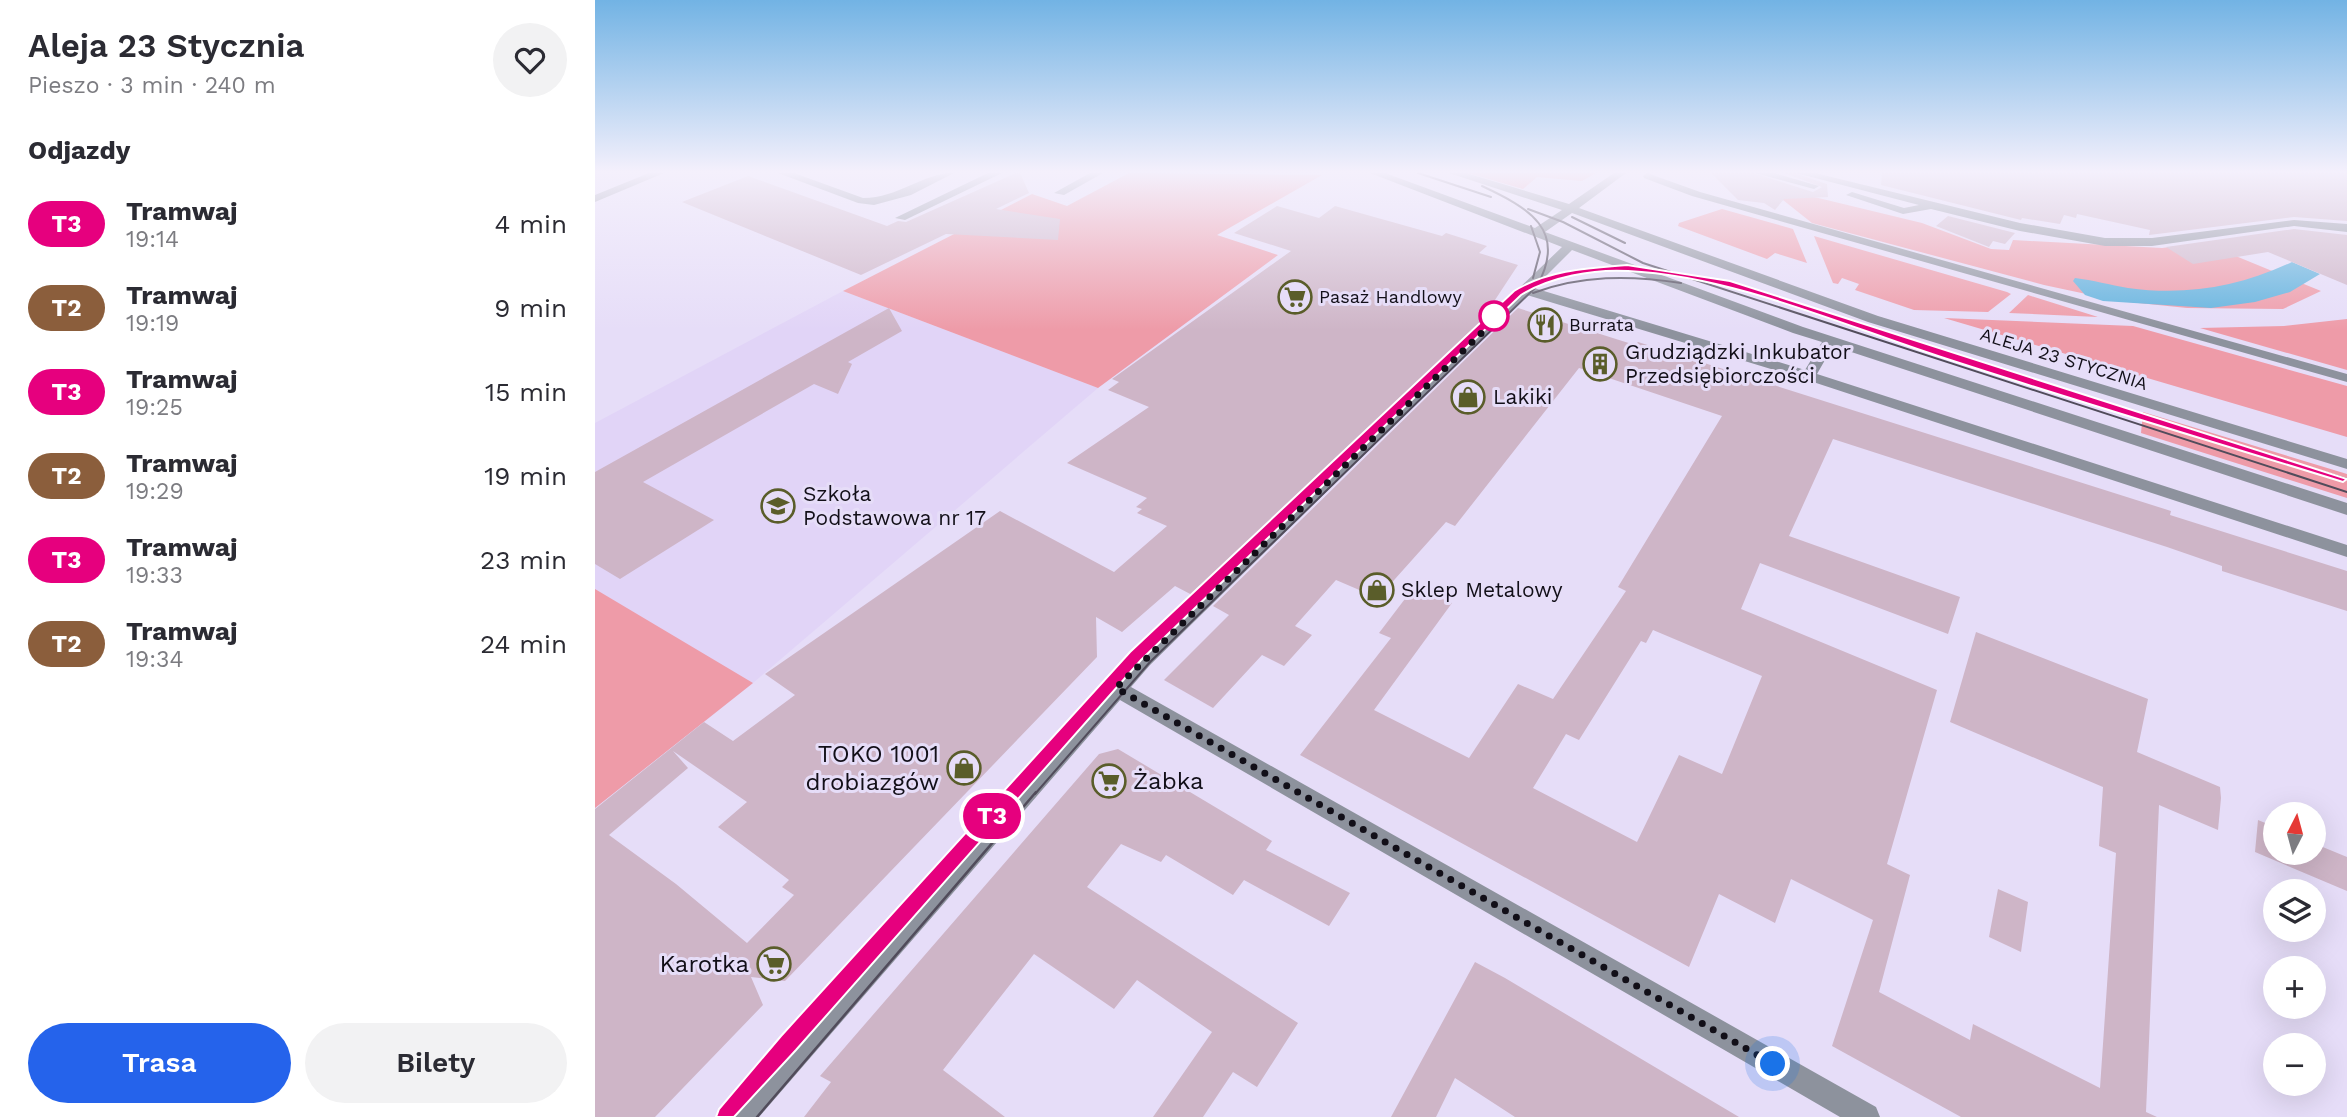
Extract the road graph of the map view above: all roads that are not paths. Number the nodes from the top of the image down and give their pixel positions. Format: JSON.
{"nodes":[{"id":1,"x":1515,"y":225,"type":"edge"},
{"id":2,"x":1548,"y":225,"type":"edge"},
{"id":3,"x":1616,"y":225,"type":"edge"},
{"id":4,"x":1807,"y":225,"type":"edge"},
{"id":5,"x":2020,"y":225,"type":"edge"},
{"id":6,"x":2277,"y":225,"type":"edge"},
{"id":7,"x":2321,"y":225,"type":"edge"},
{"id":8,"x":2344,"y":227,"type":"edge"},
{"id":9,"x":1536,"y":233,"type":"junction"},
{"id":10,"x":1569,"y":247,"type":"junction"},
{"id":11,"x":1526,"y":290,"type":"junction"},
{"id":12,"x":1830,"y":340,"type":"junction"},
{"id":13,"x":1808,"y":376,"type":"junction"},
{"id":14,"x":2347,"y":377,"type":"edge"},
{"id":15,"x":2347,"y":464,"type":"edge"},
{"id":16,"x":2347,"y":509,"type":"edge"},
{"id":17,"x":2347,"y":551,"type":"edge"},
{"id":18,"x":1116,"y":688,"type":"junction"},
{"id":19,"x":741,"y":1117,"type":"edge"},
{"id":20,"x":1866,"y":1117,"type":"edge"}],
"edges":[{"from":1,"to":9,"type":"street"},
{"from":2,"to":9,"type":"street"},
{"from":3,"to":15,"type":"street","name":"ALEJA 23 STYCZNIA"},
{"from":4,"to":14,"type":"street"},
{"from":5,"to":6,"type":"street"},
{"from":7,"to":8,"type":"street"},
{"from":9,"to":10,"type":"street"},
{"from":10,"to":11,"type":"street"},
{"from":10,"to":12,"type":"street"},
{"from":11,"to":13,"type":"street"},
{"from":11,"to":18,"type":"street"},
{"from":12,"to":13,"type":"street"},
{"from":12,"to":16,"type":"street"},
{"from":13,"to":17,"type":"street"},
{"from":18,"to":19,"type":"street"},
{"from":18,"to":20,"type":"street"}]}
